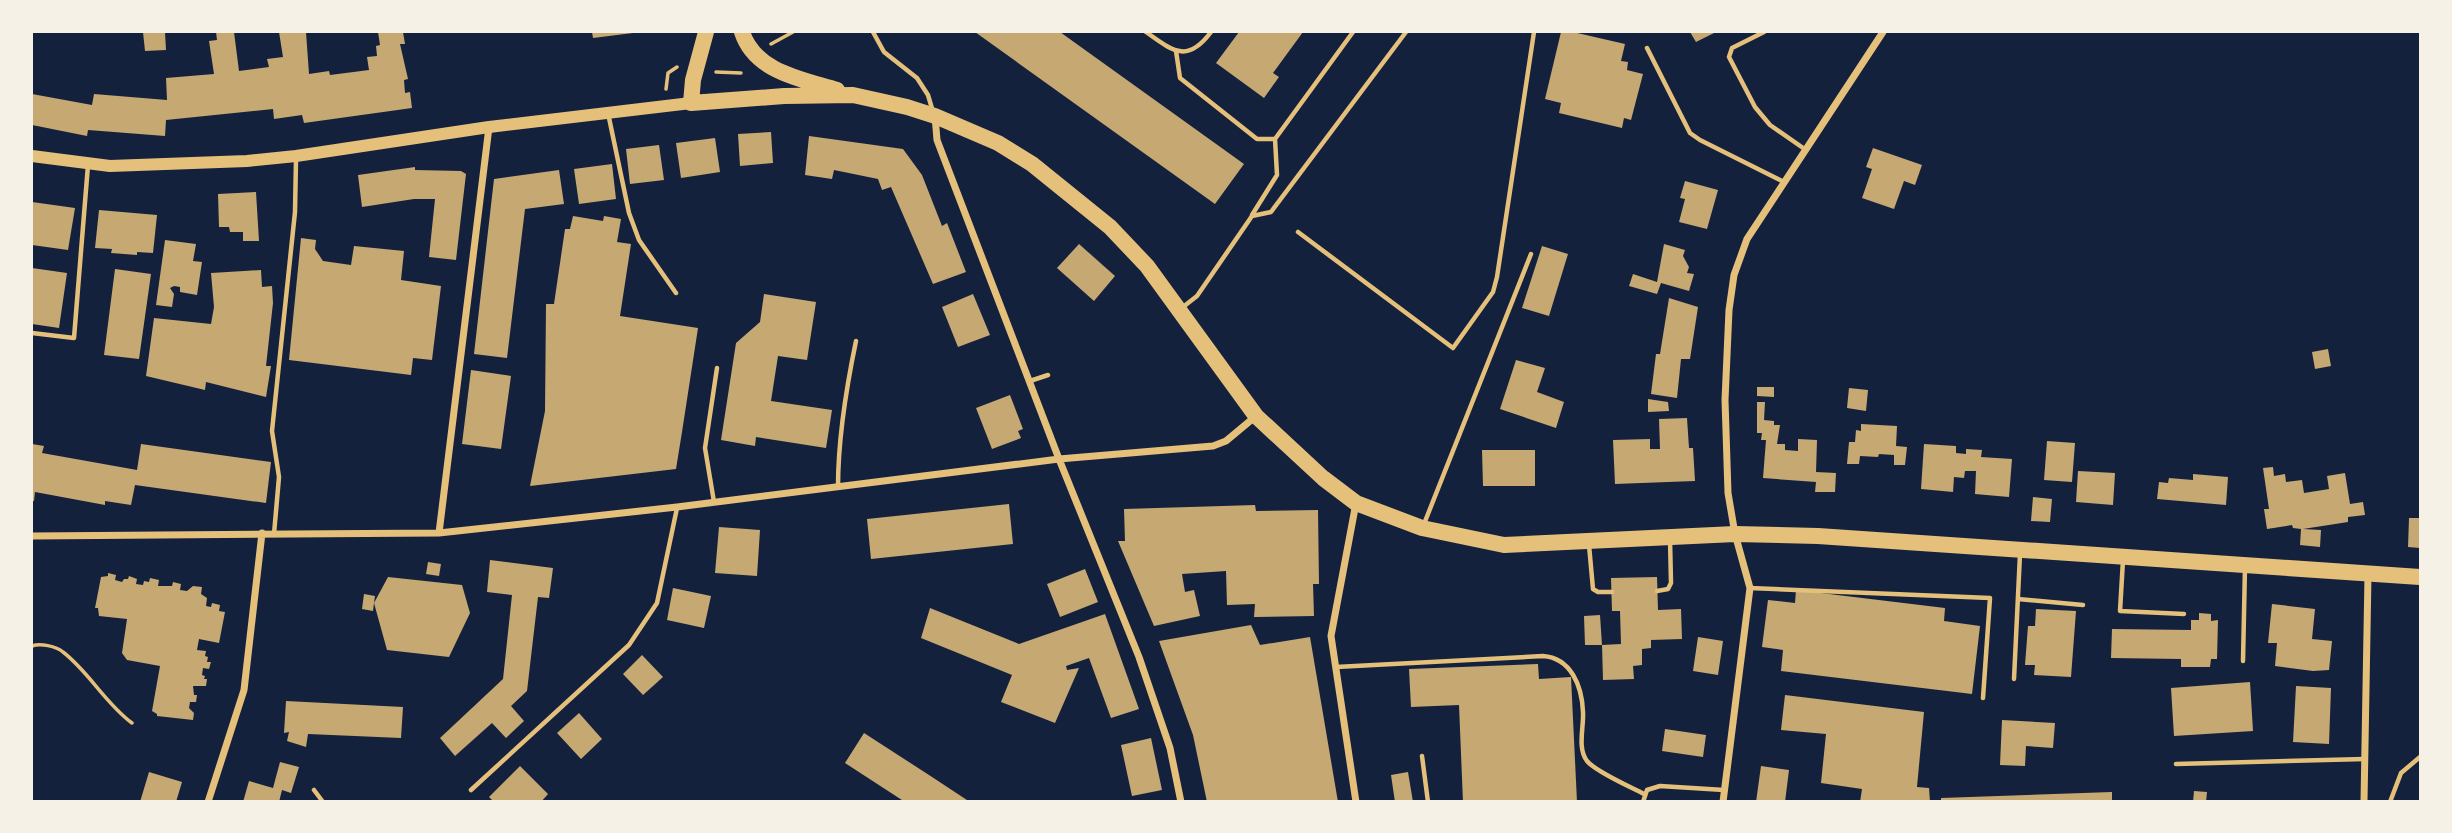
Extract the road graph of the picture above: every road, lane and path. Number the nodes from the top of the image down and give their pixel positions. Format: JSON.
{"nodes":[{"id":1,"x":706,"y":32,"type":"edge"},
{"id":2,"x":743,"y":32,"type":"edge"},
{"id":3,"x":873,"y":32,"type":"edge"},
{"id":4,"x":1146,"y":32,"type":"edge"},
{"id":5,"x":1211,"y":32,"type":"edge"},
{"id":6,"x":1353,"y":32,"type":"edge"},
{"id":7,"x":1406,"y":32,"type":"edge"},
{"id":8,"x":1534,"y":32,"type":"edge"},
{"id":9,"x":1764,"y":32,"type":"edge"},
{"id":10,"x":1883,"y":32,"type":"edge"},
{"id":11,"x":1647,"y":48,"type":"dead end"},
{"id":12,"x":1176,"y":51,"type":"junction"},
{"id":13,"x":853,"y":95,"type":"junction"},
{"id":14,"x":691,"y":103,"type":"junction"},
{"id":15,"x":607,"y":112,"type":"junction"},
{"id":16,"x":935,"y":116,"type":"junction"},
{"id":17,"x":489,"y":127,"type":"junction"},
{"id":18,"x":1275,"y":139,"type":"junction"},
{"id":19,"x":1806,"y":151,"type":"junction"},
{"id":20,"x":32,"y":156,"type":"edge"},
{"id":21,"x":296,"y":156,"type":"junction"},
{"id":22,"x":89,"y":164,"type":"junction"},
{"id":23,"x":1784,"y":182,"type":"junction"},
{"id":24,"x":1252,"y":216,"type":"junction"},
{"id":25,"x":1297,"y":232,"type":"dead end"},
{"id":26,"x":1531,"y":254,"type":"dead end"},
{"id":27,"x":676,"y":293,"type":"dead end"},
{"id":28,"x":1180,"y":309,"type":"junction"},
{"id":29,"x":32,"y":333,"type":"edge"},
{"id":30,"x":856,"y":341,"type":"dead end"},
{"id":31,"x":717,"y":368,"type":"dead end"},
{"id":32,"x":1048,"y":375,"type":"dead end"},
{"id":33,"x":1030,"y":381,"type":"junction"},
{"id":34,"x":1256,"y":416,"type":"junction"},
{"id":35,"x":1059,"y":459,"type":"junction"},
{"id":36,"x":838,"y":487,"type":"junction"},
{"id":37,"x":714,"y":502,"type":"junction"},
{"id":38,"x":1356,"y":503,"type":"junction"},
{"id":39,"x":677,"y":507,"type":"junction"},
{"id":40,"x":1422,"y":528,"type":"junction"},
{"id":41,"x":262,"y":533,"type":"junction"},
{"id":42,"x":439,"y":533,"type":"junction"},
{"id":43,"x":274,"y":534,"type":"junction"},
{"id":44,"x":1735,"y":534,"type":"junction"},
{"id":45,"x":32,"y":536,"type":"edge"},
{"id":46,"x":1670,"y":537,"type":"junction"},
{"id":47,"x":1589,"y":541,"type":"junction"},
{"id":48,"x":2020,"y":551,"type":"junction"},
{"id":49,"x":2123,"y":558,"type":"junction"},
{"id":50,"x":2245,"y":565,"type":"junction"},
{"id":51,"x":2368,"y":573,"type":"junction"},
{"id":52,"x":2420,"y":577,"type":"edge"},
{"id":53,"x":1750,"y":588,"type":"junction"},
{"id":54,"x":1657,"y":591,"type":"dead end"},
{"id":55,"x":1612,"y":592,"type":"dead end"},
{"id":56,"x":2018,"y":599,"type":"junction"},
{"id":57,"x":2083,"y":605,"type":"dead end"},
{"id":58,"x":2184,"y":614,"type":"dead end"},
{"id":59,"x":32,"y":646,"type":"edge"},
{"id":60,"x":2243,"y":661,"type":"dead end"},
{"id":61,"x":1336,"y":667,"type":"junction"},
{"id":62,"x":2014,"y":679,"type":"dead end"},
{"id":63,"x":1983,"y":698,"type":"dead end"},
{"id":64,"x":132,"y":723,"type":"dead end"},
{"id":65,"x":1422,"y":756,"type":"dead end"},
{"id":66,"x":2420,"y":757,"type":"edge"},
{"id":67,"x":2365,"y":759,"type":"junction"},
{"id":68,"x":2176,"y":764,"type":"dead end"},
{"id":69,"x":314,"y":790,"type":"dead end"},
{"id":70,"x":471,"y":790,"type":"dead end"},
{"id":71,"x":1724,"y":790,"type":"junction"},
{"id":72,"x":1644,"y":794,"type":"junction"},
{"id":73,"x":208,"y":802,"type":"edge"},
{"id":74,"x":323,"y":802,"type":"edge"},
{"id":75,"x":1181,"y":802,"type":"edge"},
{"id":76,"x":1356,"y":802,"type":"edge"},
{"id":77,"x":1428,"y":802,"type":"edge"},
{"id":78,"x":1643,"y":802,"type":"edge"},
{"id":79,"x":1723,"y":802,"type":"edge"},
{"id":80,"x":2364,"y":802,"type":"edge"},
{"id":81,"x":2390,"y":802,"type":"edge"}],
"edges":[{"from":1,"to":14,"type":"main road"},
{"from":2,"to":13,"type":"main road"},
{"from":3,"to":16,"type":"lane"},
{"from":4,"to":12,"type":"lane"},
{"from":5,"to":12,"type":"lane"},
{"from":6,"to":18,"type":"lane"},
{"from":7,"to":24,"type":"lane"},
{"from":8,"to":25,"type":"lane"},
{"from":9,"to":19,"type":"lane"},
{"from":10,"to":19,"type":"street"},
{"from":11,"to":23,"type":"lane"},
{"from":12,"to":18,"type":"lane"},
{"from":13,"to":14,"type":"main road"},
{"from":13,"to":16,"type":"main road"},
{"from":14,"to":15,"type":"street"},
{"from":15,"to":17,"type":"street"},
{"from":15,"to":27,"type":"lane"},
{"from":16,"to":28,"type":"main road"},
{"from":16,"to":33,"type":"street"},
{"from":17,"to":21,"type":"street"},
{"from":17,"to":42,"type":"street"},
{"from":18,"to":24,"type":"lane"},
{"from":19,"to":23,"type":"street"},
{"from":20,"to":22,"type":"street"},
{"from":21,"to":22,"type":"street"},
{"from":21,"to":43,"type":"lane"},
{"from":22,"to":29,"type":"lane"},
{"from":23,"to":44,"type":"street"},
{"from":24,"to":28,"type":"lane"},
{"from":26,"to":40,"type":"lane"},
{"from":28,"to":34,"type":"main road"},
{"from":30,"to":36,"type":"lane"},
{"from":31,"to":37,"type":"lane"},
{"from":32,"to":33,"type":"lane"},
{"from":33,"to":35,"type":"street"},
{"from":34,"to":35,"type":"street"},
{"from":34,"to":38,"type":"main road"},
{"from":35,"to":36,"type":"street"},
{"from":35,"to":75,"type":"street"},
{"from":36,"to":37,"type":"street"},
{"from":37,"to":39,"type":"street"},
{"from":38,"to":40,"type":"main road"},
{"from":38,"to":61,"type":"street"},
{"from":39,"to":42,"type":"street"},
{"from":39,"to":70,"type":"lane"},
{"from":40,"to":47,"type":"main road"},
{"from":41,"to":43,"type":"street"},
{"from":41,"to":45,"type":"street"},
{"from":41,"to":73,"type":"street"},
{"from":42,"to":43,"type":"street"},
{"from":44,"to":46,"type":"main road"},
{"from":44,"to":48,"type":"main road"},
{"from":44,"to":53,"type":"street"},
{"from":46,"to":47,"type":"main road"},
{"from":46,"to":54,"type":"lane"},
{"from":47,"to":55,"type":"lane"},
{"from":48,"to":49,"type":"main road"},
{"from":48,"to":56,"type":"lane"},
{"from":49,"to":50,"type":"main road"},
{"from":49,"to":58,"type":"lane"},
{"from":50,"to":51,"type":"main road"},
{"from":50,"to":60,"type":"lane"},
{"from":51,"to":52,"type":"main road"},
{"from":51,"to":67,"type":"street"},
{"from":53,"to":63,"type":"lane"},
{"from":53,"to":71,"type":"street"},
{"from":56,"to":57,"type":"lane"},
{"from":56,"to":62,"type":"lane"},
{"from":59,"to":64,"type":"path"},
{"from":61,"to":72,"type":"lane"},
{"from":61,"to":76,"type":"street"},
{"from":65,"to":77,"type":"lane"},
{"from":66,"to":81,"type":"lane"},
{"from":67,"to":68,"type":"lane"},
{"from":67,"to":80,"type":"street"},
{"from":69,"to":74,"type":"lane"},
{"from":71,"to":72,"type":"lane"},
{"from":71,"to":79,"type":"street"},
{"from":72,"to":78,"type":"lane"}]}
